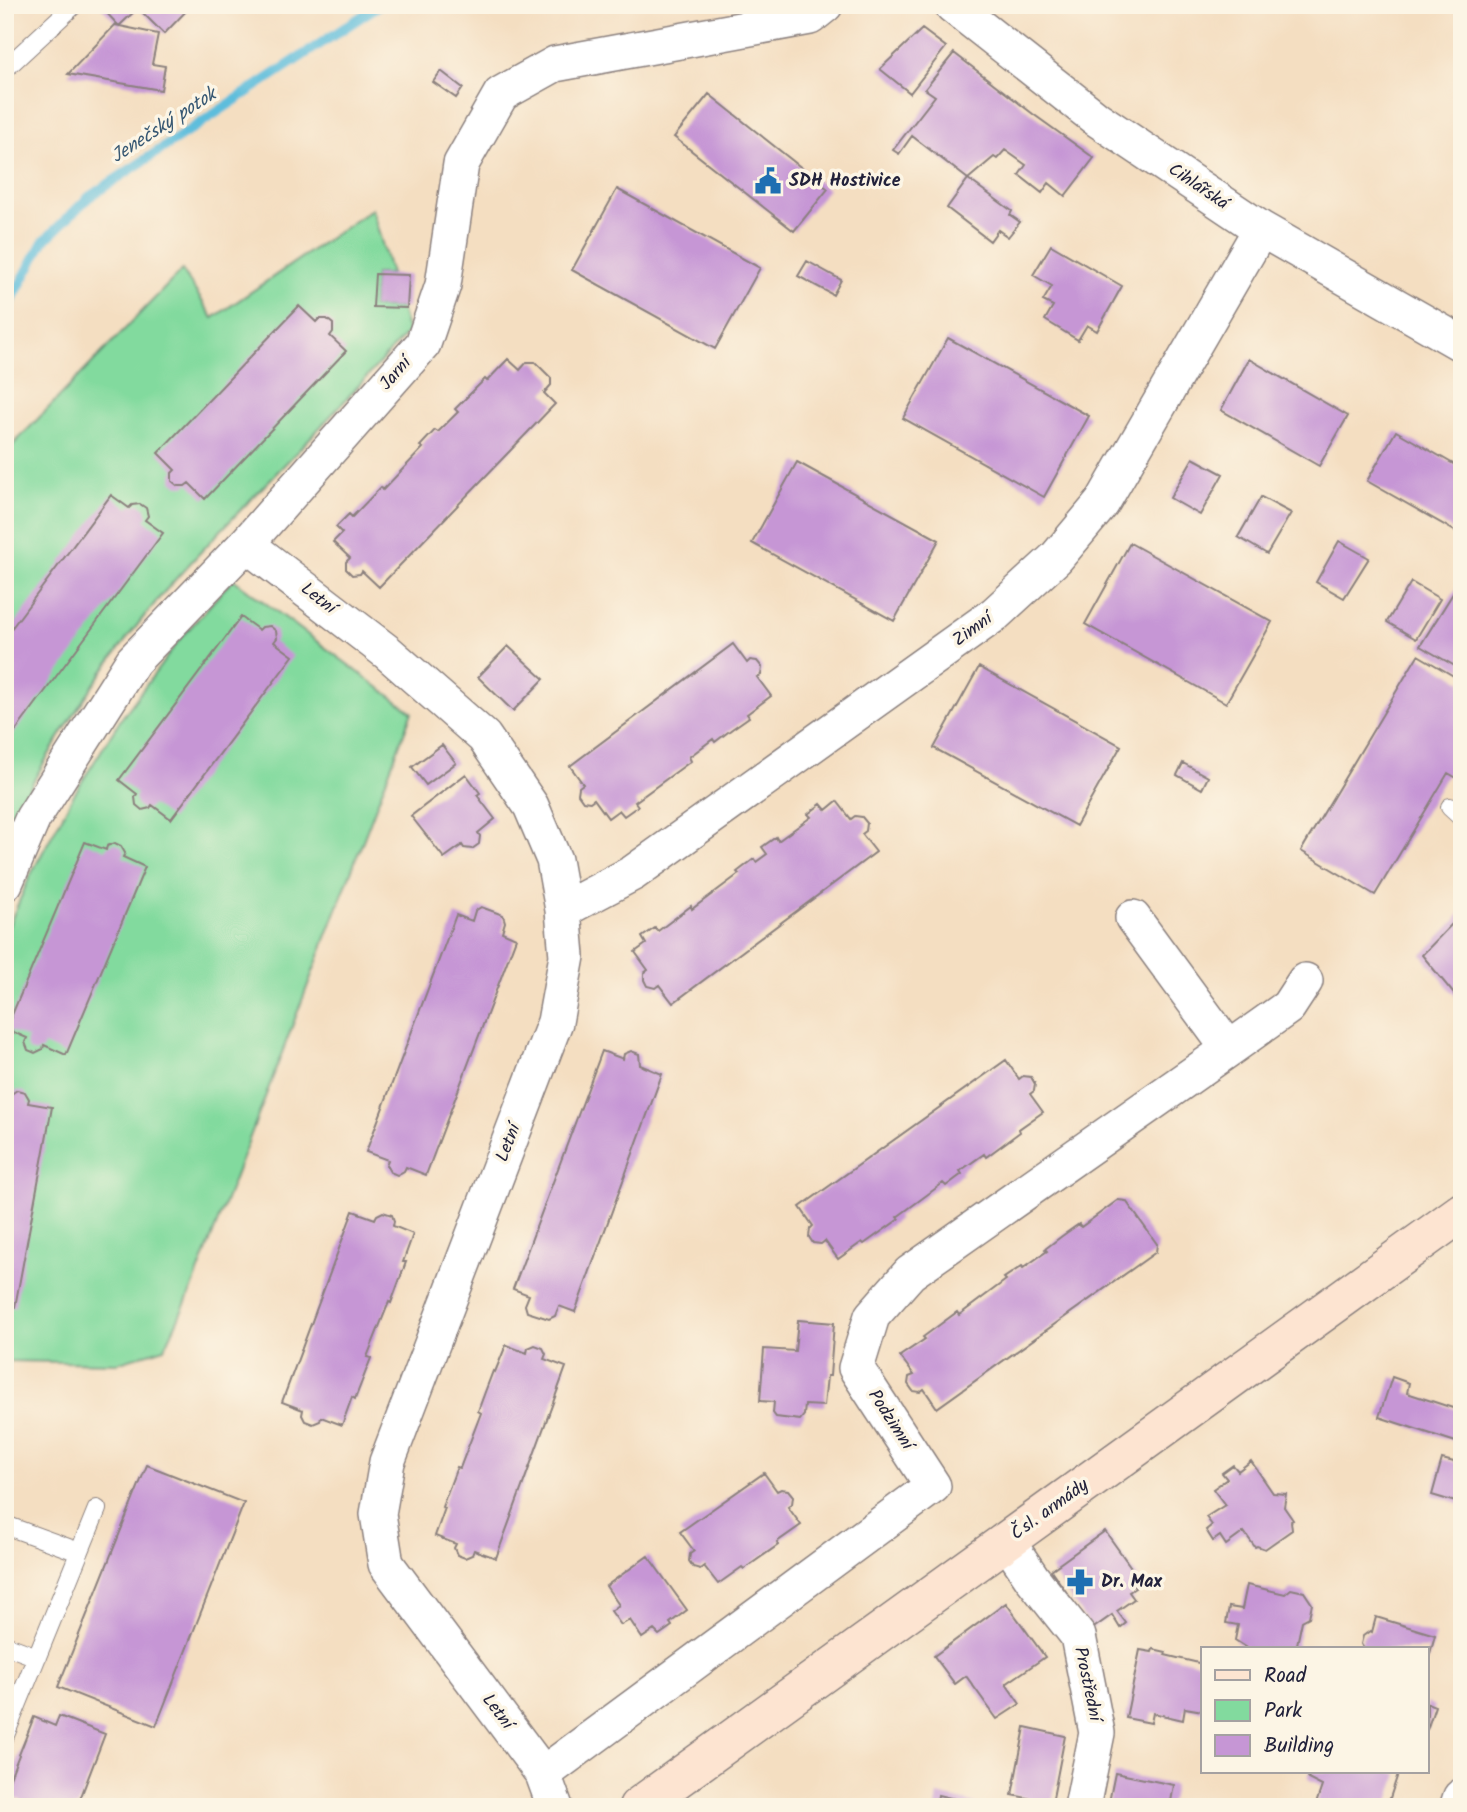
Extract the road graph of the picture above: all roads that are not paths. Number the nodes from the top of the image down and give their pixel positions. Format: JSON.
{"nodes":[{"id":1,"x":74,"y":5,"type":"edge"},
{"id":2,"x":825,"y":5,"type":"edge"},
{"id":3,"x":952,"y":5,"type":"edge"},
{"id":4,"x":5,"y":69,"type":"edge"},
{"id":5,"x":1261,"y":229,"type":"junction"},
{"id":6,"x":1462,"y":344,"type":"edge"},
{"id":7,"x":246,"y":544,"type":"junction"},
{"id":8,"x":5,"y":883,"type":"edge"},
{"id":9,"x":563,"y":910,"type":"junction"},
{"id":10,"x":1133,"y":918,"type":"dead end"},
{"id":11,"x":1305,"y":981,"type":"dead end"},
{"id":12,"x":1229,"y":1049,"type":"junction"},
{"id":13,"x":1462,"y":1212,"type":"edge"},
{"id":14,"x":97,"y":1509,"type":"dead end"},
{"id":15,"x":5,"y":1525,"type":"edge"},
{"id":16,"x":1007,"y":1541,"type":"junction"},
{"id":17,"x":79,"y":1552,"type":"junction"},
{"id":18,"x":5,"y":1645,"type":"edge"},
{"id":19,"x":37,"y":1657,"type":"junction"},
{"id":20,"x":5,"y":1735,"type":"edge"},
{"id":21,"x":543,"y":1774,"type":"junction"},
{"id":22,"x":1462,"y":1798,"type":"edge"},
{"id":23,"x":555,"y":1807,"type":"edge"},
{"id":24,"x":638,"y":1807,"type":"edge"},
{"id":25,"x":1082,"y":1807,"type":"edge"},
{"id":26,"x":1459,"y":1807,"type":"edge"}],
"edges":[{"from":1,"to":4,"type":"lane"},
{"from":2,"to":7,"type":"street","name":"Jarní"},
{"from":3,"to":5,"type":"street","name":"Cihlářská"},
{"from":5,"to":6,"type":"street","name":"Cihlářská"},
{"from":5,"to":9,"type":"street","name":"Zimní"},
{"from":7,"to":8,"type":"street","name":"Jarní"},
{"from":7,"to":9,"type":"street","name":"Letní"},
{"from":9,"to":21,"type":"street","name":"Letní"},
{"from":10,"to":12,"type":"street"},
{"from":11,"to":12,"type":"street","name":"Podzimní"},
{"from":12,"to":21,"type":"street","name":"Podzimní"},
{"from":13,"to":16,"type":"main road","name":"Čsl. armády"},
{"from":14,"to":17,"type":"lane"},
{"from":15,"to":17,"type":"lane"},
{"from":16,"to":24,"type":"main road","name":"Čsl. armády"},
{"from":16,"to":25,"type":"street","name":"Prostřední"},
{"from":17,"to":19,"type":"lane"},
{"from":18,"to":19,"type":"lane"},
{"from":19,"to":20,"type":"lane"},
{"from":21,"to":23,"type":"street","name":"Letní"},
{"from":22,"to":26,"type":"street"}]}
